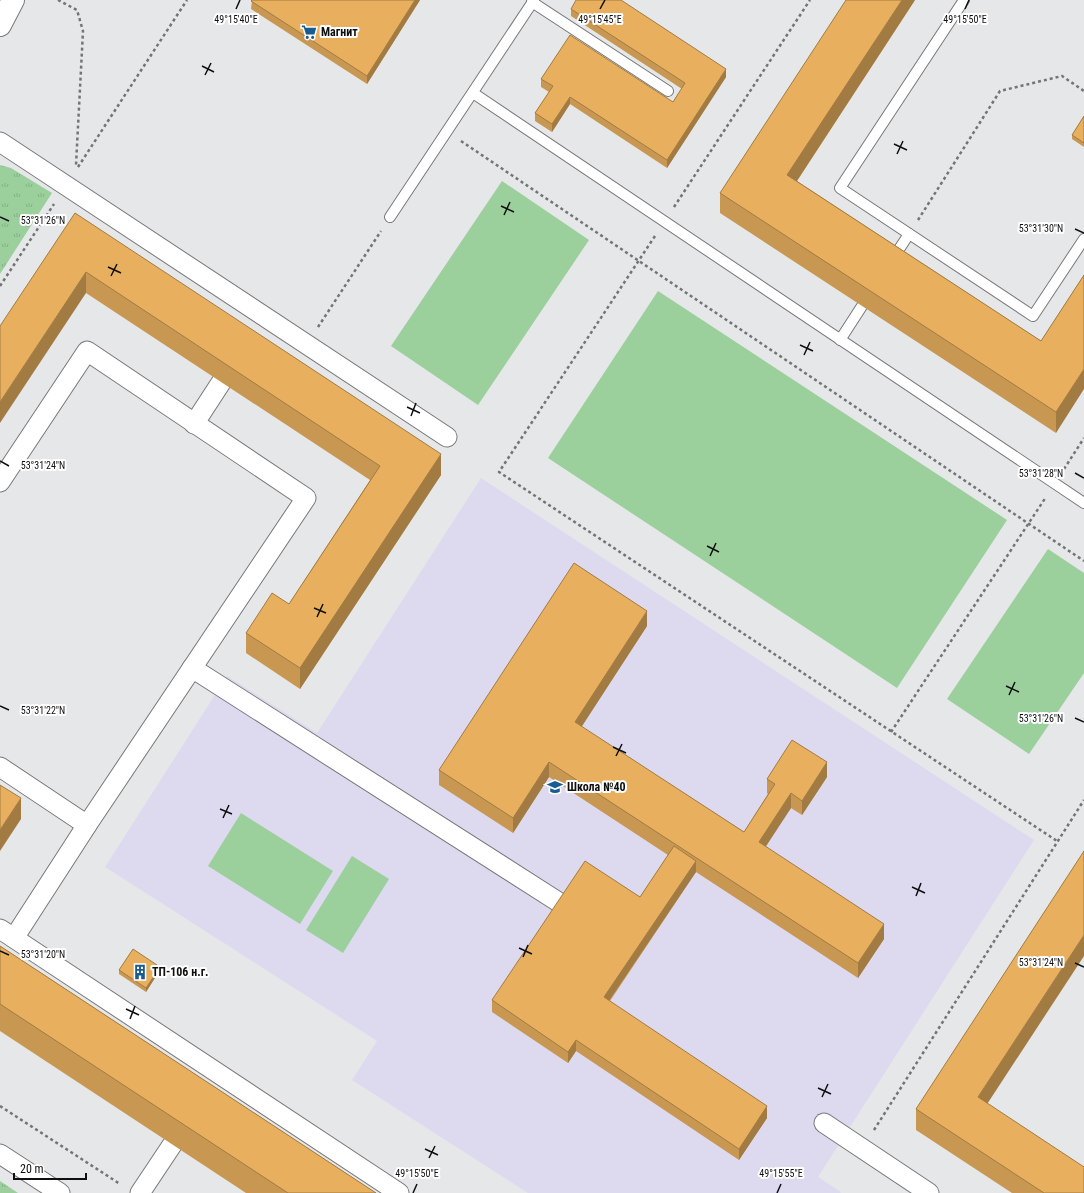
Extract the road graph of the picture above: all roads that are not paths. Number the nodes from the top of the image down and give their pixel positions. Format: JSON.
{"nodes":[{"id":1,"x":13,"y":0,"type":"edge"},
{"id":2,"x":964,"y":0,"type":"edge"},
{"id":3,"x":533,"y":1,"type":"edge"},
{"id":4,"x":0,"y":25,"type":"edge"},
{"id":5,"x":668,"y":91,"type":"dead end"},
{"id":6,"x":473,"y":92,"type":"junction"},
{"id":7,"x":0,"y":142,"type":"edge"},
{"id":8,"x":390,"y":217,"type":"road end"},
{"id":9,"x":909,"y":234,"type":"junction"},
{"id":10,"x":1084,"y":238,"type":"edge"},
{"id":11,"x":890,"y":263,"type":"edge"},
{"id":12,"x":862,"y":306,"type":"edge"},
{"id":13,"x":264,"y":316,"type":"junction"},
{"id":14,"x":253,"y":334,"type":"edge"},
{"id":15,"x":840,"y":340,"type":"junction"},
{"id":16,"x":222,"y":381,"type":"edge"},
{"id":17,"x":194,"y":424,"type":"junction"},
{"id":18,"x":447,"y":437,"type":"dead end"},
{"id":19,"x":0,"y":482,"type":"edge"},
{"id":20,"x":1084,"y":503,"type":"edge"},
{"id":21,"x":192,"y":668,"type":"junction"},
{"id":22,"x":0,"y":767,"type":"edge"},
{"id":23,"x":87,"y":825,"type":"junction"},
{"id":24,"x":560,"y":903,"type":"edge"},
{"id":25,"x":7,"y":933,"type":"edge"},
{"id":26,"x":824,"y":1123,"type":"dead end"},
{"id":27,"x":172,"y":1145,"type":"edge"},
{"id":28,"x":0,"y":1154,"type":"edge"},
{"id":29,"x":60,"y":1193,"type":"edge"},
{"id":30,"x":140,"y":1193,"type":"edge"},
{"id":31,"x":399,"y":1193,"type":"edge"},
{"id":32,"x":929,"y":1193,"type":"edge"}],
"edges":[{"from":1,"to":4,"type":"main road"},
{"from":2,"to":9,"type":"lane"},
{"from":3,"to":5,"type":"lane"},
{"from":3,"to":6,"type":"lane"},
{"from":6,"to":8,"type":"lane"},
{"from":6,"to":15,"type":"lane"},
{"from":7,"to":13,"type":"street"},
{"from":9,"to":10,"type":"lane"},
{"from":9,"to":11,"type":"lane"},
{"from":12,"to":15,"type":"lane"},
{"from":13,"to":14,"type":"street"},
{"from":13,"to":18,"type":"street"},
{"from":15,"to":20,"type":"lane"},
{"from":16,"to":17,"type":"street"},
{"from":17,"to":19,"type":"street"},
{"from":17,"to":21,"type":"street"},
{"from":21,"to":23,"type":"street"},
{"from":21,"to":24,"type":"street"},
{"from":22,"to":23,"type":"street"},
{"from":23,"to":25,"type":"street"},
{"from":25,"to":31,"type":"street"},
{"from":26,"to":32,"type":"street"},
{"from":27,"to":30,"type":"street"},
{"from":28,"to":29,"type":"street"}]}
